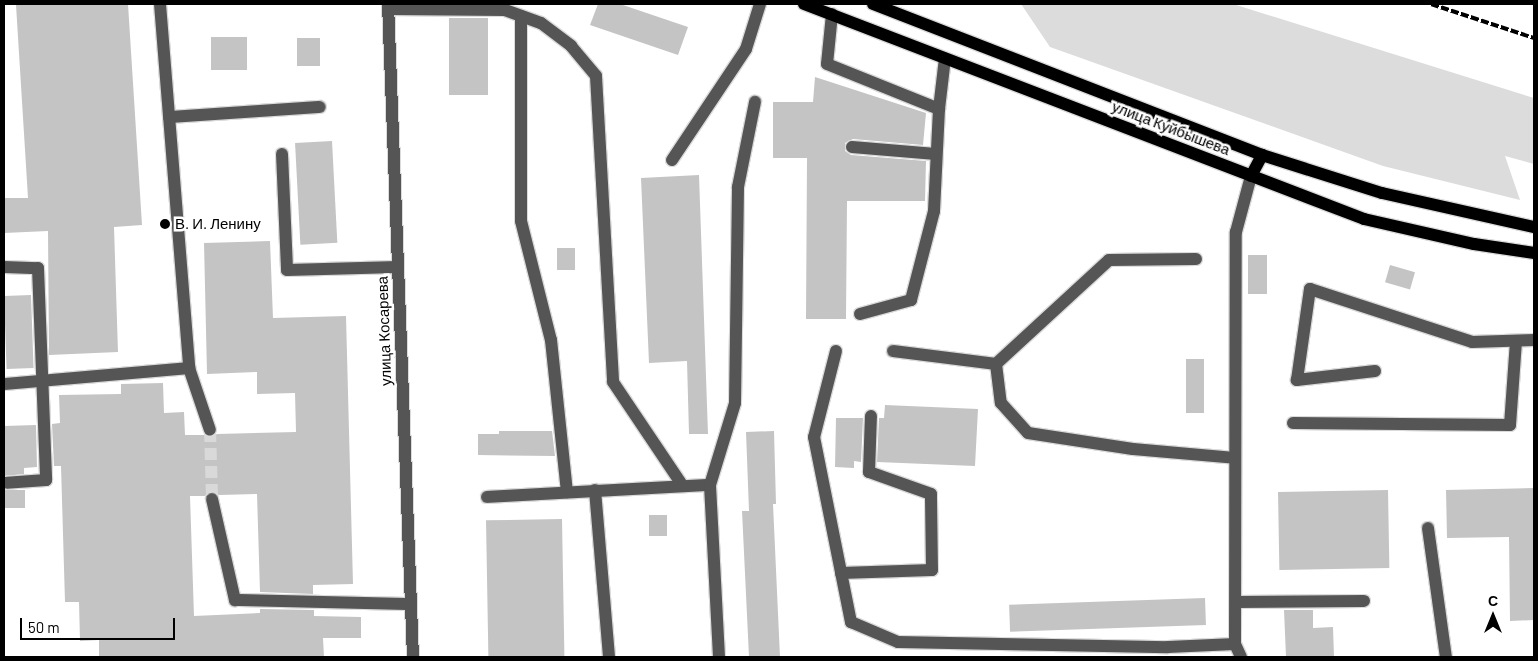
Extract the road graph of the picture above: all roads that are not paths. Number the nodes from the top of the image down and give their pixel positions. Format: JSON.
{"nodes":[{"id":1,"x":160,"y":4,"type":"edge"},
{"id":2,"x":760,"y":4,"type":"edge"},
{"id":3,"x":804,"y":4,"type":"edge"},
{"id":4,"x":873,"y":4,"type":"edge"},
{"id":5,"x":388,"y":6,"type":"edge"},
{"id":6,"x":832,"y":14,"type":"junction"},
{"id":7,"x":521,"y":16,"type":"junction"},
{"id":8,"x":945,"y":58,"type":"junction"},
{"id":9,"x":755,"y":102,"type":"dead end"},
{"id":10,"x":320,"y":107,"type":"dead end"},
{"id":11,"x":939,"y":109,"type":"junction"},
{"id":12,"x":169,"y":117,"type":"junction"},
{"id":13,"x":852,"y":147,"type":"dead end"},
{"id":14,"x":282,"y":154,"type":"dead end"},
{"id":15,"x":936,"y":154,"type":"junction"},
{"id":16,"x":1262,"y":155,"type":"junction"},
{"id":17,"x":672,"y":160,"type":"dead end"},
{"id":18,"x":1251,"y":176,"type":"junction"},
{"id":19,"x":1534,"y":227,"type":"edge"},
{"id":20,"x":1534,"y":253,"type":"edge"},
{"id":21,"x":1196,"y":259,"type":"dead end"},
{"id":22,"x":4,"y":267,"type":"edge"},
{"id":23,"x":398,"y":267,"type":"junction"},
{"id":24,"x":860,"y":314,"type":"dead end"},
{"id":25,"x":1534,"y":340,"type":"edge"},
{"id":26,"x":1516,"y":341,"type":"junction"},
{"id":27,"x":836,"y":351,"type":"dead end"},
{"id":28,"x":893,"y":351,"type":"dead end"},
{"id":29,"x":996,"y":364,"type":"junction"},
{"id":30,"x":190,"y":368,"type":"junction"},
{"id":31,"x":1375,"y":371,"type":"dead end"},
{"id":32,"x":43,"y":382,"type":"junction"},
{"id":33,"x":4,"y":384,"type":"edge"},
{"id":34,"x":871,"y":416,"type":"dead end"},
{"id":35,"x":1293,"y":423,"type":"dead end"},
{"id":36,"x":210,"y":430,"type":"tunnel mouth"},
{"id":37,"x":1235,"y":458,"type":"junction"},
{"id":38,"x":6,"y":483,"type":"dead end"},
{"id":39,"x":710,"y":485,"type":"junction"},
{"id":40,"x":682,"y":486,"type":"junction"},
{"id":41,"x":595,"y":490,"type":"junction"},
{"id":42,"x":568,"y":492,"type":"junction"},
{"id":43,"x":487,"y":497,"type":"dead end"},
{"id":44,"x":212,"y":499,"type":"tunnel mouth"},
{"id":45,"x":1428,"y":528,"type":"dead end"},
{"id":46,"x":841,"y":573,"type":"junction"},
{"id":47,"x":1364,"y":601,"type":"dead end"},
{"id":48,"x":1237,"y":602,"type":"junction"},
{"id":49,"x":411,"y":604,"type":"junction"},
{"id":50,"x":1235,"y":644,"type":"junction"},
{"id":51,"x":1169,"y":652,"type":"edge"},
{"id":52,"x":413,"y":657,"type":"edge"},
{"id":53,"x":609,"y":657,"type":"edge"},
{"id":54,"x":719,"y":657,"type":"edge"},
{"id":55,"x":1241,"y":657,"type":"edge"},
{"id":56,"x":1446,"y":657,"type":"edge"}],
"edges":[{"from":1,"to":12,"type":"street"},
{"from":2,"to":17,"type":"street"},
{"from":3,"to":6,"type":"main road","name":"улица Куйбышева"},
{"from":4,"to":16,"type":"main road","name":"улица Куйбышева"},
{"from":5,"to":7,"type":"street"},
{"from":5,"to":23,"type":"street","name":"улица Косарева"},
{"from":6,"to":8,"type":"main road","name":"улица Куйбышева"},
{"from":6,"to":11,"type":"street"},
{"from":7,"to":40,"type":"street"},
{"from":7,"to":42,"type":"street"},
{"from":8,"to":11,"type":"street"},
{"from":8,"to":18,"type":"main road","name":"улица Куйбышева"},
{"from":9,"to":39,"type":"street"},
{"from":10,"to":12,"type":"street"},
{"from":11,"to":15,"type":"street"},
{"from":12,"to":30,"type":"street"},
{"from":13,"to":15,"type":"street"},
{"from":14,"to":23,"type":"street"},
{"from":15,"to":24,"type":"street"},
{"from":16,"to":18,"type":"main road"},
{"from":16,"to":19,"type":"main road","name":"улица Куйбышева"},
{"from":18,"to":20,"type":"main road","name":"улица Куйбышева"},
{"from":18,"to":37,"type":"street"},
{"from":21,"to":29,"type":"street"},
{"from":22,"to":32,"type":"street"},
{"from":23,"to":49,"type":"street","name":"улица Косарева"},
{"from":25,"to":26,"type":"street"},
{"from":26,"to":31,"type":"street"},
{"from":26,"to":35,"type":"street"},
{"from":27,"to":46,"type":"street"},
{"from":28,"to":29,"type":"street"},
{"from":29,"to":37,"type":"street"},
{"from":30,"to":32,"type":"street"},
{"from":30,"to":36,"type":"street"},
{"from":32,"to":33,"type":"street"},
{"from":32,"to":38,"type":"street"},
{"from":34,"to":46,"type":"street"},
{"from":37,"to":48,"type":"street"},
{"from":39,"to":40,"type":"street"},
{"from":39,"to":54,"type":"street"},
{"from":40,"to":41,"type":"street"},
{"from":41,"to":42,"type":"street"},
{"from":41,"to":53,"type":"street"},
{"from":42,"to":43,"type":"street"},
{"from":44,"to":49,"type":"street"},
{"from":45,"to":56,"type":"street"},
{"from":46,"to":51,"type":"street"},
{"from":47,"to":48,"type":"street"},
{"from":48,"to":50,"type":"street"},
{"from":49,"to":52,"type":"street","name":"улица Косарева"},
{"from":50,"to":51,"type":"street"},
{"from":50,"to":55,"type":"street"}]}
